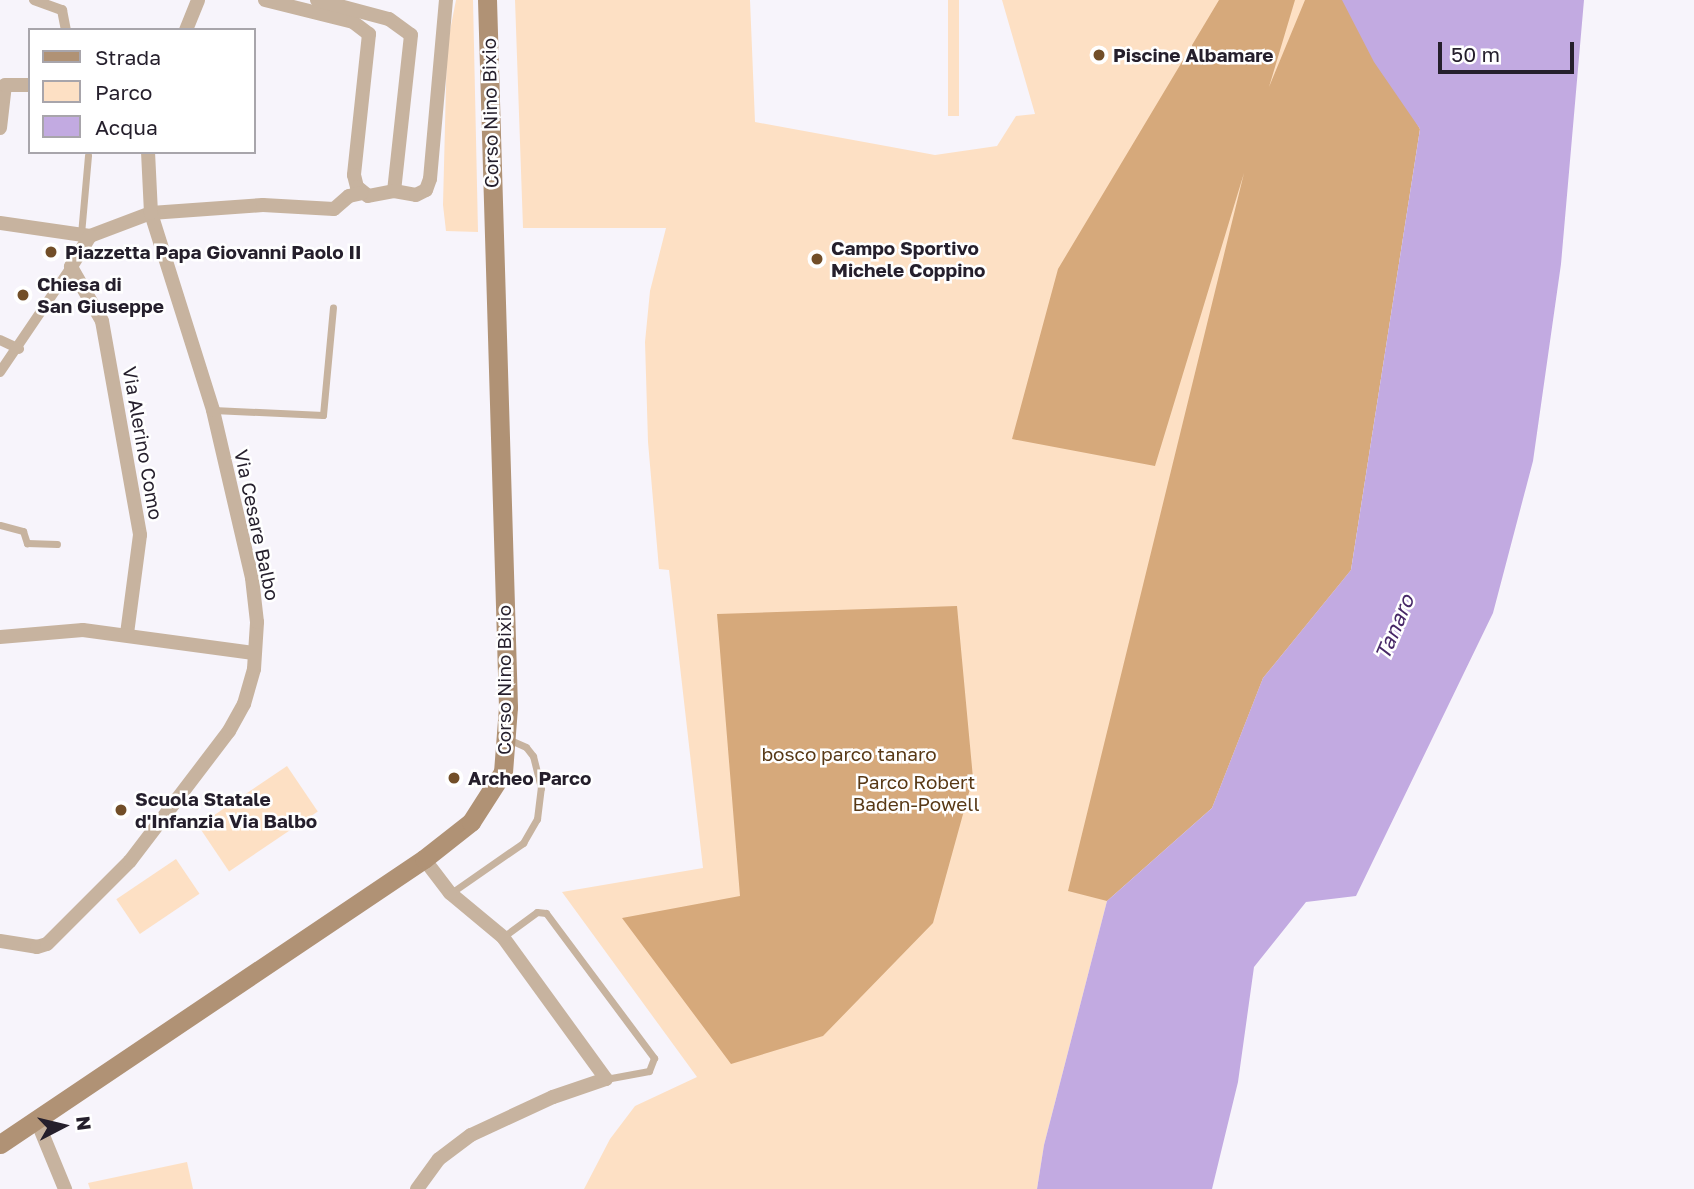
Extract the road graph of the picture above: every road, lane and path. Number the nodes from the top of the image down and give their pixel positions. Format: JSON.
{"nodes":[{"id":1,"x":34,"y":0,"type":"edge"},
{"id":2,"x":198,"y":0,"type":"edge"},
{"id":3,"x":265,"y":0,"type":"edge"},
{"id":4,"x":317,"y":0,"type":"edge"},
{"id":5,"x":446,"y":0,"type":"edge"},
{"id":6,"x":487,"y":0,"type":"edge"},
{"id":7,"x":66,"y":28,"type":"edge"},
{"id":8,"x":187,"y":28,"type":"edge"},
{"id":9,"x":28,"y":85,"type":"edge"},
{"id":10,"x":0,"y":128,"type":"edge"},
{"id":11,"x":148,"y":154,"type":"edge"},
{"id":12,"x":88,"y":155,"type":"dead end"},
{"id":13,"x":394,"y":191,"type":"junction"},
{"id":14,"x":362,"y":194,"type":"junction"},
{"id":15,"x":151,"y":213,"type":"junction"},
{"id":16,"x":0,"y":223,"type":"edge"},
{"id":17,"x":86,"y":235,"type":"junction"},
{"id":18,"x":71,"y":267,"type":"junction"},
{"id":19,"x":333,"y":307,"type":"dead end"},
{"id":20,"x":0,"y":340,"type":"edge"},
{"id":21,"x":19,"y":349,"type":"junction"},
{"id":22,"x":0,"y":372,"type":"edge"},
{"id":23,"x":213,"y":410,"type":"junction"},
{"id":24,"x":0,"y":525,"type":"edge"},
{"id":25,"x":57,"y":544,"type":"dead end"},
{"id":26,"x":127,"y":634,"type":"junction"},
{"id":27,"x":0,"y":638,"type":"edge"},
{"id":28,"x":253,"y":653,"type":"junction"},
{"id":29,"x":508,"y":740,"type":"junction"},
{"id":30,"x":424,"y":859,"type":"junction"},
{"id":31,"x":450,"y":893,"type":"junction"},
{"id":32,"x":503,"y":937,"type":"junction"},
{"id":33,"x":0,"y":942,"type":"edge"},
{"id":34,"x":606,"y":1079,"type":"junction"},
{"id":35,"x":37,"y":1121,"type":"junction"},
{"id":36,"x":0,"y":1144,"type":"edge"},
{"id":37,"x":65,"y":1189,"type":"edge"},
{"id":38,"x":417,"y":1189,"type":"edge"}],
"edges":[{"from":1,"to":7,"type":"street"},
{"from":2,"to":8,"type":"street"},
{"from":3,"to":14,"type":"street"},
{"from":4,"to":13,"type":"street"},
{"from":5,"to":13,"type":"street"},
{"from":6,"to":29,"type":"main road","name":"Corso Nino Bixio"},
{"from":9,"to":10,"type":"street"},
{"from":11,"to":15,"type":"street","name":"Via Cesare Balbo"},
{"from":12,"to":17,"type":"lane"},
{"from":13,"to":14,"type":"street"},
{"from":14,"to":15,"type":"street"},
{"from":15,"to":17,"type":"street"},
{"from":15,"to":23,"type":"street","name":"Via Cesare Balbo"},
{"from":16,"to":17,"type":"street"},
{"from":17,"to":18,"type":"street"},
{"from":18,"to":21,"type":"street"},
{"from":18,"to":26,"type":"street","name":"Via Alerino Como"},
{"from":19,"to":23,"type":"lane"},
{"from":20,"to":21,"type":"street"},
{"from":21,"to":22,"type":"street"},
{"from":23,"to":28,"type":"street","name":"Via Cesare Balbo"},
{"from":24,"to":25,"type":"lane"},
{"from":26,"to":27,"type":"street"},
{"from":26,"to":28,"type":"street"},
{"from":28,"to":33,"type":"street","name":"Via Cesare Balbo"},
{"from":29,"to":30,"type":"main road","name":"Corso Nino Bixio"},
{"from":29,"to":31,"type":"lane"},
{"from":30,"to":31,"type":"street"},
{"from":30,"to":35,"type":"main road","name":"Corso Nino Bixio"},
{"from":31,"to":32,"type":"street"},
{"from":32,"to":34,"type":"street"},
{"from":32,"to":34,"type":"lane"},
{"from":34,"to":38,"type":"street"},
{"from":35,"to":36,"type":"main road","name":"Corso Nino Bixio"},
{"from":35,"to":37,"type":"street"}]}
